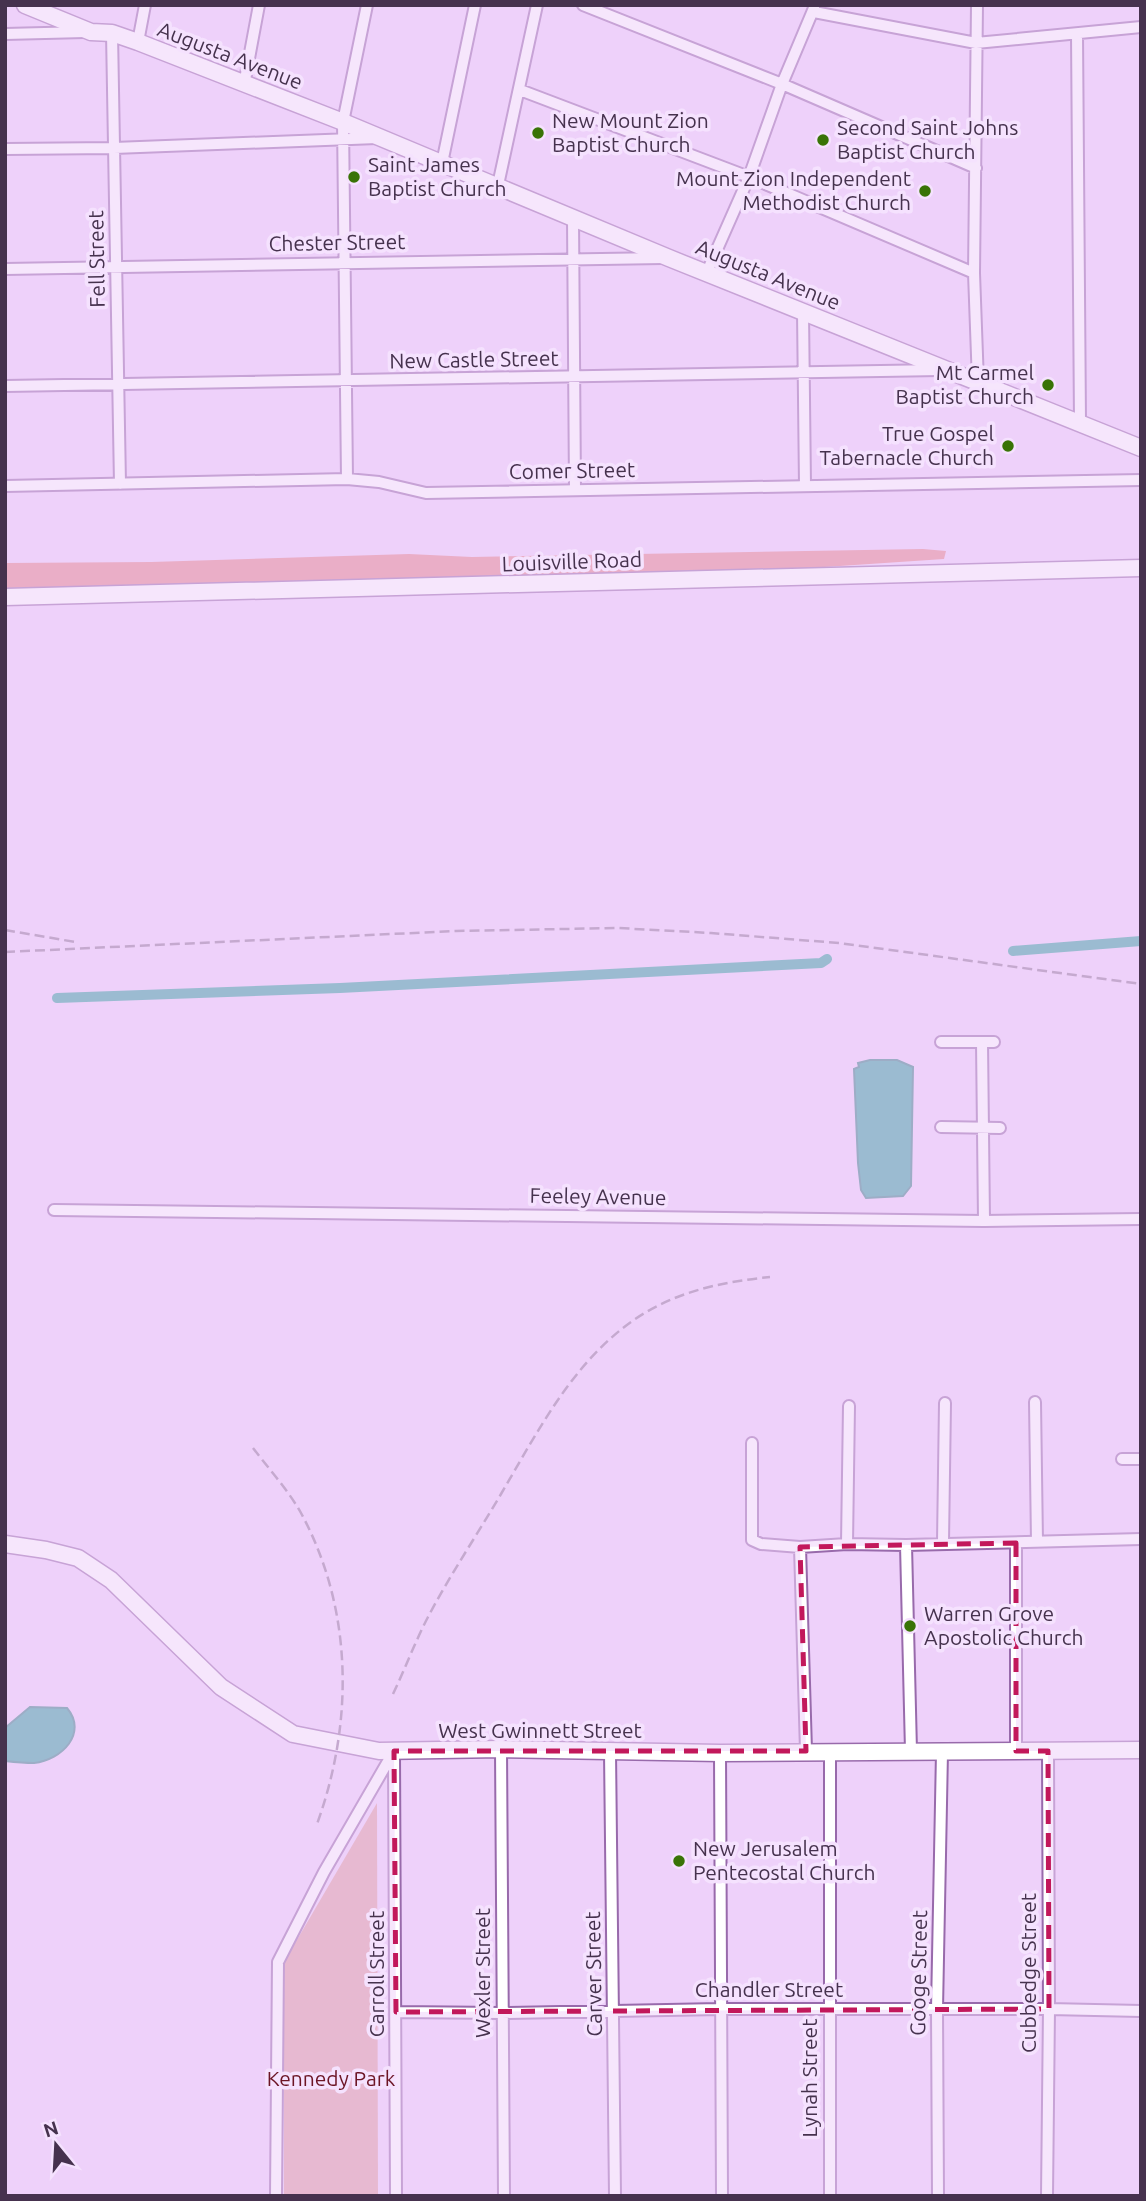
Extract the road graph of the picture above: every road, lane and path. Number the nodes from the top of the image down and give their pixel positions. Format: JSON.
{"nodes":[{"id":1,"x":145,"y":5,"type":"edge"},
{"id":2,"x":259,"y":5,"type":"edge"},
{"id":3,"x":368,"y":5,"type":"edge"},
{"id":4,"x":475,"y":5,"type":"edge"},
{"id":5,"x":537,"y":5,"type":"edge"},
{"id":6,"x":583,"y":5,"type":"edge"},
{"id":7,"x":977,"y":5,"type":"edge"},
{"id":8,"x":28,"y":6,"type":"edge"},
{"id":9,"x":814,"y":9,"type":"edge"},
{"id":10,"x":1141,"y":27,"type":"edge"},
{"id":11,"x":92,"y":32,"type":"junction"},
{"id":12,"x":113,"y":33,"type":"junction"},
{"id":13,"x":5,"y":34,"type":"edge"},
{"id":14,"x":1077,"y":34,"type":"junction"},
{"id":15,"x":138,"y":42,"type":"junction"},
{"id":16,"x":976,"y":43,"type":"junction"},
{"id":17,"x":782,"y":84,"type":"junction"},
{"id":18,"x":244,"y":85,"type":"junction"},
{"id":19,"x":520,"y":90,"type":"junction"},
{"id":20,"x":343,"y":122,"type":"junction"},
{"id":21,"x":380,"y":138,"type":"junction"},
{"id":22,"x":344,"y":140,"type":"junction"},
{"id":23,"x":114,"y":148,"type":"junction"},
{"id":24,"x":5,"y":149,"type":"edge"},
{"id":25,"x":442,"y":163,"type":"junction"},
{"id":26,"x":976,"y":168,"type":"junction"},
{"id":27,"x":749,"y":177,"type":"junction"},
{"id":28,"x":498,"y":185,"type":"junction"},
{"id":29,"x":573,"y":218,"type":"junction"},
{"id":30,"x":669,"y":258,"type":"junction"},
{"id":31,"x":574,"y":259,"type":"junction"},
{"id":32,"x":345,"y":262,"type":"junction"},
{"id":33,"x":116,"y":266,"type":"junction"},
{"id":34,"x":5,"y":269,"type":"edge"},
{"id":35,"x":707,"y":272,"type":"junction"},
{"id":36,"x":974,"y":273,"type":"junction"},
{"id":37,"x":803,"y":312,"type":"junction"},
{"id":38,"x":943,"y":370,"type":"junction"},
{"id":39,"x":803,"y":373,"type":"junction"},
{"id":40,"x":573,"y":377,"type":"junction"},
{"id":41,"x":346,"y":381,"type":"junction"},
{"id":42,"x":978,"y":383,"type":"junction"},
{"id":43,"x":118,"y":385,"type":"junction"},
{"id":44,"x":5,"y":386,"type":"edge"},
{"id":45,"x":1080,"y":422,"type":"junction"},
{"id":46,"x":1141,"y":448,"type":"edge"},
{"id":47,"x":347,"y":479,"type":"junction"},
{"id":48,"x":1141,"y":480,"type":"edge"},
{"id":49,"x":120,"y":485,"type":"junction"},
{"id":50,"x":5,"y":486,"type":"edge"},
{"id":51,"x":805,"y":486,"type":"junction"},
{"id":52,"x":575,"y":490,"type":"junction"},
{"id":53,"x":1141,"y":568,"type":"edge"},
{"id":54,"x":5,"y":597,"type":"edge"},
{"id":55,"x":942,"y":1042,"type":"dead end"},
{"id":56,"x":942,"y":1127,"type":"dead end"},
{"id":57,"x":983,"y":1127,"type":"junction"},
{"id":58,"x":1000,"y":1128,"type":"dead end"},
{"id":59,"x":54,"y":1210,"type":"dead end"},
{"id":60,"x":1141,"y":1219,"type":"edge"},
{"id":61,"x":984,"y":1221,"type":"junction"},
{"id":62,"x":1035,"y":1402,"type":"dead end"},
{"id":63,"x":945,"y":1403,"type":"dead end"},
{"id":64,"x":849,"y":1406,"type":"dead end"},
{"id":65,"x":752,"y":1443,"type":"dead end"},
{"id":66,"x":1122,"y":1459,"type":"dead end"},
{"id":67,"x":1141,"y":1459,"type":"edge"},
{"id":68,"x":1141,"y":1539,"type":"edge"},
{"id":69,"x":943,"y":1542,"type":"junction"},
{"id":70,"x":1037,"y":1542,"type":"junction"},
{"id":71,"x":1016,"y":1543,"type":"junction"},
{"id":72,"x":5,"y":1544,"type":"edge"},
{"id":73,"x":847,"y":1544,"type":"junction"},
{"id":74,"x":906,"y":1545,"type":"junction"},
{"id":75,"x":800,"y":1547,"type":"junction"},
{"id":76,"x":501,"y":1749,"type":"junction"},
{"id":77,"x":1141,"y":1750,"type":"edge"},
{"id":78,"x":394,"y":1751,"type":"junction"},
{"id":79,"x":806,"y":1751,"type":"junction"},
{"id":80,"x":830,"y":1751,"type":"junction"},
{"id":81,"x":911,"y":1751,"type":"junction"},
{"id":82,"x":1016,"y":1751,"type":"junction"},
{"id":83,"x":1048,"y":1751,"type":"junction"},
{"id":84,"x":610,"y":1752,"type":"junction"},
{"id":85,"x":942,"y":1752,"type":"junction"},
{"id":86,"x":720,"y":1753,"type":"junction"},
{"id":87,"x":1049,"y":2008,"type":"junction"},
{"id":88,"x":614,"y":2009,"type":"junction"},
{"id":89,"x":720,"y":2009,"type":"junction"},
{"id":90,"x":936,"y":2009,"type":"junction"},
{"id":91,"x":830,"y":2010,"type":"junction"},
{"id":92,"x":1141,"y":2011,"type":"edge"},
{"id":93,"x":396,"y":2012,"type":"junction"},
{"id":94,"x":502,"y":2013,"type":"junction"},
{"id":95,"x":276,"y":2196,"type":"edge"},
{"id":96,"x":397,"y":2196,"type":"edge"},
{"id":97,"x":504,"y":2196,"type":"edge"},
{"id":98,"x":615,"y":2196,"type":"edge"},
{"id":99,"x":722,"y":2196,"type":"edge"},
{"id":100,"x":830,"y":2196,"type":"edge"},
{"id":101,"x":938,"y":2196,"type":"edge"},
{"id":102,"x":1047,"y":2196,"type":"edge"}],
"edges":[{"from":1,"to":15,"type":"street"},
{"from":2,"to":18,"type":"street"},
{"from":3,"to":20,"type":"street"},
{"from":4,"to":25,"type":"street"},
{"from":5,"to":19,"type":"street"},
{"from":6,"to":17,"type":"street"},
{"from":7,"to":16,"type":"street"},
{"from":8,"to":11,"type":"main road","name":"Augusta Avenue"},
{"from":9,"to":16,"type":"street"},
{"from":9,"to":17,"type":"street"},
{"from":10,"to":14,"type":"street"},
{"from":11,"to":12,"type":"main road","name":"Augusta Avenue"},
{"from":11,"to":13,"type":"street"},
{"from":12,"to":15,"type":"main road","name":"Augusta Avenue"},
{"from":12,"to":23,"type":"street","name":"Fell Street"},
{"from":14,"to":16,"type":"street"},
{"from":14,"to":45,"type":"street"},
{"from":15,"to":18,"type":"main road","name":"Augusta Avenue"},
{"from":16,"to":26,"type":"street"},
{"from":17,"to":26,"type":"street"},
{"from":17,"to":27,"type":"street"},
{"from":18,"to":20,"type":"main road","name":"Augusta Avenue"},
{"from":19,"to":27,"type":"street"},
{"from":19,"to":28,"type":"street"},
{"from":20,"to":21,"type":"main road","name":"Augusta Avenue"},
{"from":20,"to":22,"type":"street"},
{"from":21,"to":22,"type":"street","name":"Augusta Avenue"},
{"from":21,"to":25,"type":"main road","name":"Augusta Avenue"},
{"from":22,"to":23,"type":"street","name":"Augusta Avenue"},
{"from":22,"to":32,"type":"street"},
{"from":23,"to":24,"type":"street","name":"Augusta Avenue"},
{"from":23,"to":33,"type":"street","name":"Fell Street"},
{"from":25,"to":28,"type":"main road","name":"Augusta Avenue"},
{"from":26,"to":36,"type":"street"},
{"from":27,"to":35,"type":"street"},
{"from":27,"to":36,"type":"street"},
{"from":28,"to":29,"type":"main road","name":"Augusta Avenue"},
{"from":29,"to":30,"type":"main road","name":"Augusta Avenue"},
{"from":29,"to":31,"type":"street"},
{"from":30,"to":31,"type":"street","name":"Chester Street"},
{"from":30,"to":35,"type":"main road","name":"Augusta Avenue"},
{"from":31,"to":32,"type":"street","name":"Chester Street"},
{"from":31,"to":40,"type":"street"},
{"from":32,"to":33,"type":"street","name":"Chester Street"},
{"from":32,"to":41,"type":"street"},
{"from":33,"to":34,"type":"street","name":"Chester Street"},
{"from":33,"to":43,"type":"street","name":"Fell Street"},
{"from":35,"to":37,"type":"main road","name":"Augusta Avenue"},
{"from":36,"to":42,"type":"street"},
{"from":37,"to":38,"type":"main road","name":"Augusta Avenue"},
{"from":37,"to":39,"type":"street"},
{"from":38,"to":39,"type":"street","name":"New Castle Street"},
{"from":38,"to":42,"type":"main road","name":"Augusta Avenue"},
{"from":39,"to":40,"type":"street","name":"New Castle Street"},
{"from":39,"to":51,"type":"street"},
{"from":40,"to":41,"type":"street","name":"New Castle Street"},
{"from":40,"to":52,"type":"street"},
{"from":41,"to":43,"type":"street","name":"New Castle Street"},
{"from":41,"to":47,"type":"street"},
{"from":42,"to":45,"type":"main road","name":"Augusta Avenue"},
{"from":43,"to":44,"type":"street","name":"New Castle Street"},
{"from":43,"to":49,"type":"street","name":"Fell Street"},
{"from":45,"to":46,"type":"main road","name":"Augusta Avenue"},
{"from":47,"to":49,"type":"street","name":"Comer Street"},
{"from":47,"to":52,"type":"street","name":"Comer Street"},
{"from":48,"to":51,"type":"street","name":"Comer Street"},
{"from":49,"to":50,"type":"street","name":"Comer Street"},
{"from":51,"to":52,"type":"street","name":"Comer Street"},
{"from":53,"to":54,"type":"main road","name":"Louisville Road"},
{"from":55,"to":57,"type":"street"},
{"from":56,"to":57,"type":"street"},
{"from":57,"to":58,"type":"street"},
{"from":57,"to":61,"type":"street"},
{"from":59,"to":61,"type":"street","name":"Feeley Avenue"},
{"from":60,"to":61,"type":"street","name":"Feeley Avenue"},
{"from":62,"to":70,"type":"street"},
{"from":63,"to":69,"type":"street"},
{"from":64,"to":73,"type":"street"},
{"from":65,"to":75,"type":"street"},
{"from":66,"to":67,"type":"street"},
{"from":68,"to":70,"type":"street"},
{"from":69,"to":71,"type":"street"},
{"from":69,"to":74,"type":"street"},
{"from":70,"to":71,"type":"street"},
{"from":71,"to":82,"type":"street"},
{"from":72,"to":78,"type":"main road","name":"West Gwinnett Street"},
{"from":73,"to":74,"type":"street"},
{"from":73,"to":75,"type":"street"},
{"from":74,"to":81,"type":"street"},
{"from":75,"to":79,"type":"street"},
{"from":76,"to":78,"type":"main road","name":"West Gwinnett Street"},
{"from":76,"to":84,"type":"main road","name":"West Gwinnett Street"},
{"from":76,"to":94,"type":"street","name":"Wexler Street"},
{"from":77,"to":83,"type":"main road","name":"West Gwinnett Street"},
{"from":78,"to":93,"type":"street","name":"Carroll Street"},
{"from":78,"to":95,"type":"street"},
{"from":79,"to":80,"type":"main road","name":"West Gwinnett Street"},
{"from":79,"to":86,"type":"main road","name":"West Gwinnett Street"},
{"from":80,"to":81,"type":"main road","name":"West Gwinnett Street"},
{"from":80,"to":91,"type":"street","name":"Lynah Street"},
{"from":81,"to":85,"type":"main road","name":"West Gwinnett Street"},
{"from":82,"to":83,"type":"main road","name":"West Gwinnett Street"},
{"from":82,"to":85,"type":"main road","name":"West Gwinnett Street"},
{"from":83,"to":87,"type":"street","name":"Cubbedge Street"},
{"from":84,"to":86,"type":"main road","name":"West Gwinnett Street"},
{"from":84,"to":88,"type":"street","name":"Carver Street"},
{"from":85,"to":90,"type":"street","name":"Googe Street"},
{"from":86,"to":89,"type":"street"},
{"from":87,"to":90,"type":"street","name":"Chandler Street"},
{"from":87,"to":92,"type":"street","name":"Chandler Street"},
{"from":87,"to":102,"type":"street","name":"Cubbedge Street"},
{"from":88,"to":89,"type":"street","name":"Chandler Street"},
{"from":88,"to":94,"type":"street","name":"Chandler Street"},
{"from":88,"to":98,"type":"street","name":"Carver Street"},
{"from":89,"to":91,"type":"street","name":"Chandler Street"},
{"from":89,"to":99,"type":"street"},
{"from":90,"to":91,"type":"street","name":"Chandler Street"},
{"from":90,"to":101,"type":"street","name":"Googe Street"},
{"from":91,"to":100,"type":"street","name":"Lynah Street"},
{"from":93,"to":94,"type":"street","name":"Chandler Street"},
{"from":93,"to":96,"type":"street","name":"Carroll Street"},
{"from":94,"to":97,"type":"street","name":"Wexler Street"}]}
